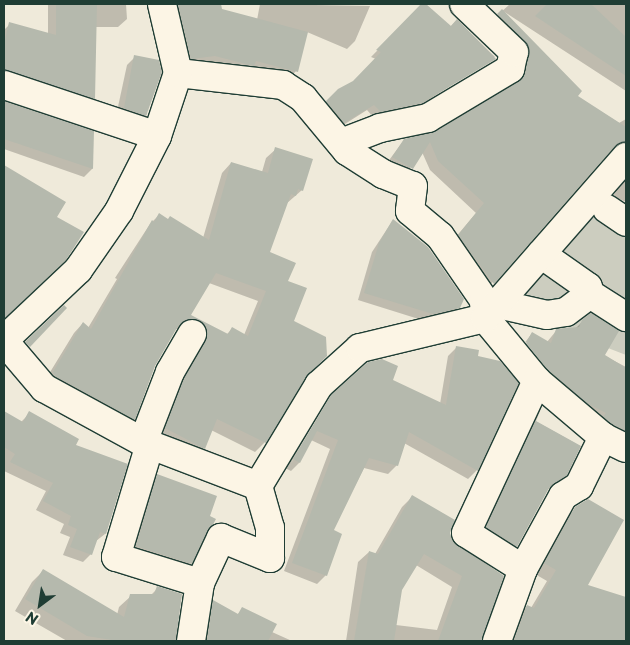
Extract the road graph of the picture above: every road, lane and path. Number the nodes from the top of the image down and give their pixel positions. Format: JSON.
{"nodes":[{"id":1,"x":162,"y":4,"type":"edge"},
{"id":2,"x":464,"y":4,"type":"edge"},
{"id":3,"x":178,"y":72,"type":"junction"},
{"id":4,"x":4,"y":85,"type":"edge"},
{"id":5,"x":157,"y":136,"type":"junction"},
{"id":6,"x":341,"y":143,"type":"junction"},
{"id":7,"x":626,"y":157,"type":"edge"},
{"id":8,"x":541,"y":254,"type":"junction"},
{"id":9,"x":590,"y":294,"type":"junction"},
{"id":10,"x":491,"y":311,"type":"junction"},
{"id":11,"x":626,"y":316,"type":"edge"},
{"id":12,"x":192,"y":334,"type":"dead end"},
{"id":13,"x":4,"y":341,"type":"edge"},
{"id":14,"x":537,"y":382,"type":"junction"},
{"id":15,"x":615,"y":442,"type":"edge"},
{"id":16,"x":147,"y":443,"type":"junction"},
{"id":17,"x":258,"y":486,"type":"junction"},
{"id":18,"x":523,"y":570,"type":"junction"},
{"id":19,"x":200,"y":583,"type":"junction"},
{"id":20,"x":191,"y":641,"type":"edge"},
{"id":21,"x":497,"y":641,"type":"edge"}],
"edges":[{"from":1,"to":3,"type":"street"},
{"from":2,"to":6,"type":"street"},
{"from":3,"to":5,"type":"street"},
{"from":3,"to":6,"type":"street"},
{"from":4,"to":5,"type":"street"},
{"from":5,"to":13,"type":"street"},
{"from":6,"to":10,"type":"street"},
{"from":7,"to":8,"type":"street"},
{"from":8,"to":9,"type":"street"},
{"from":8,"to":10,"type":"street"},
{"from":9,"to":10,"type":"street"},
{"from":9,"to":11,"type":"street"},
{"from":10,"to":14,"type":"street"},
{"from":10,"to":17,"type":"street"},
{"from":12,"to":16,"type":"street"},
{"from":13,"to":16,"type":"street"},
{"from":14,"to":15,"type":"street"},
{"from":14,"to":18,"type":"street"},
{"from":15,"to":18,"type":"street"},
{"from":16,"to":17,"type":"street"},
{"from":16,"to":19,"type":"street"},
{"from":17,"to":19,"type":"street"},
{"from":18,"to":21,"type":"street"},
{"from":19,"to":20,"type":"street"}]}
